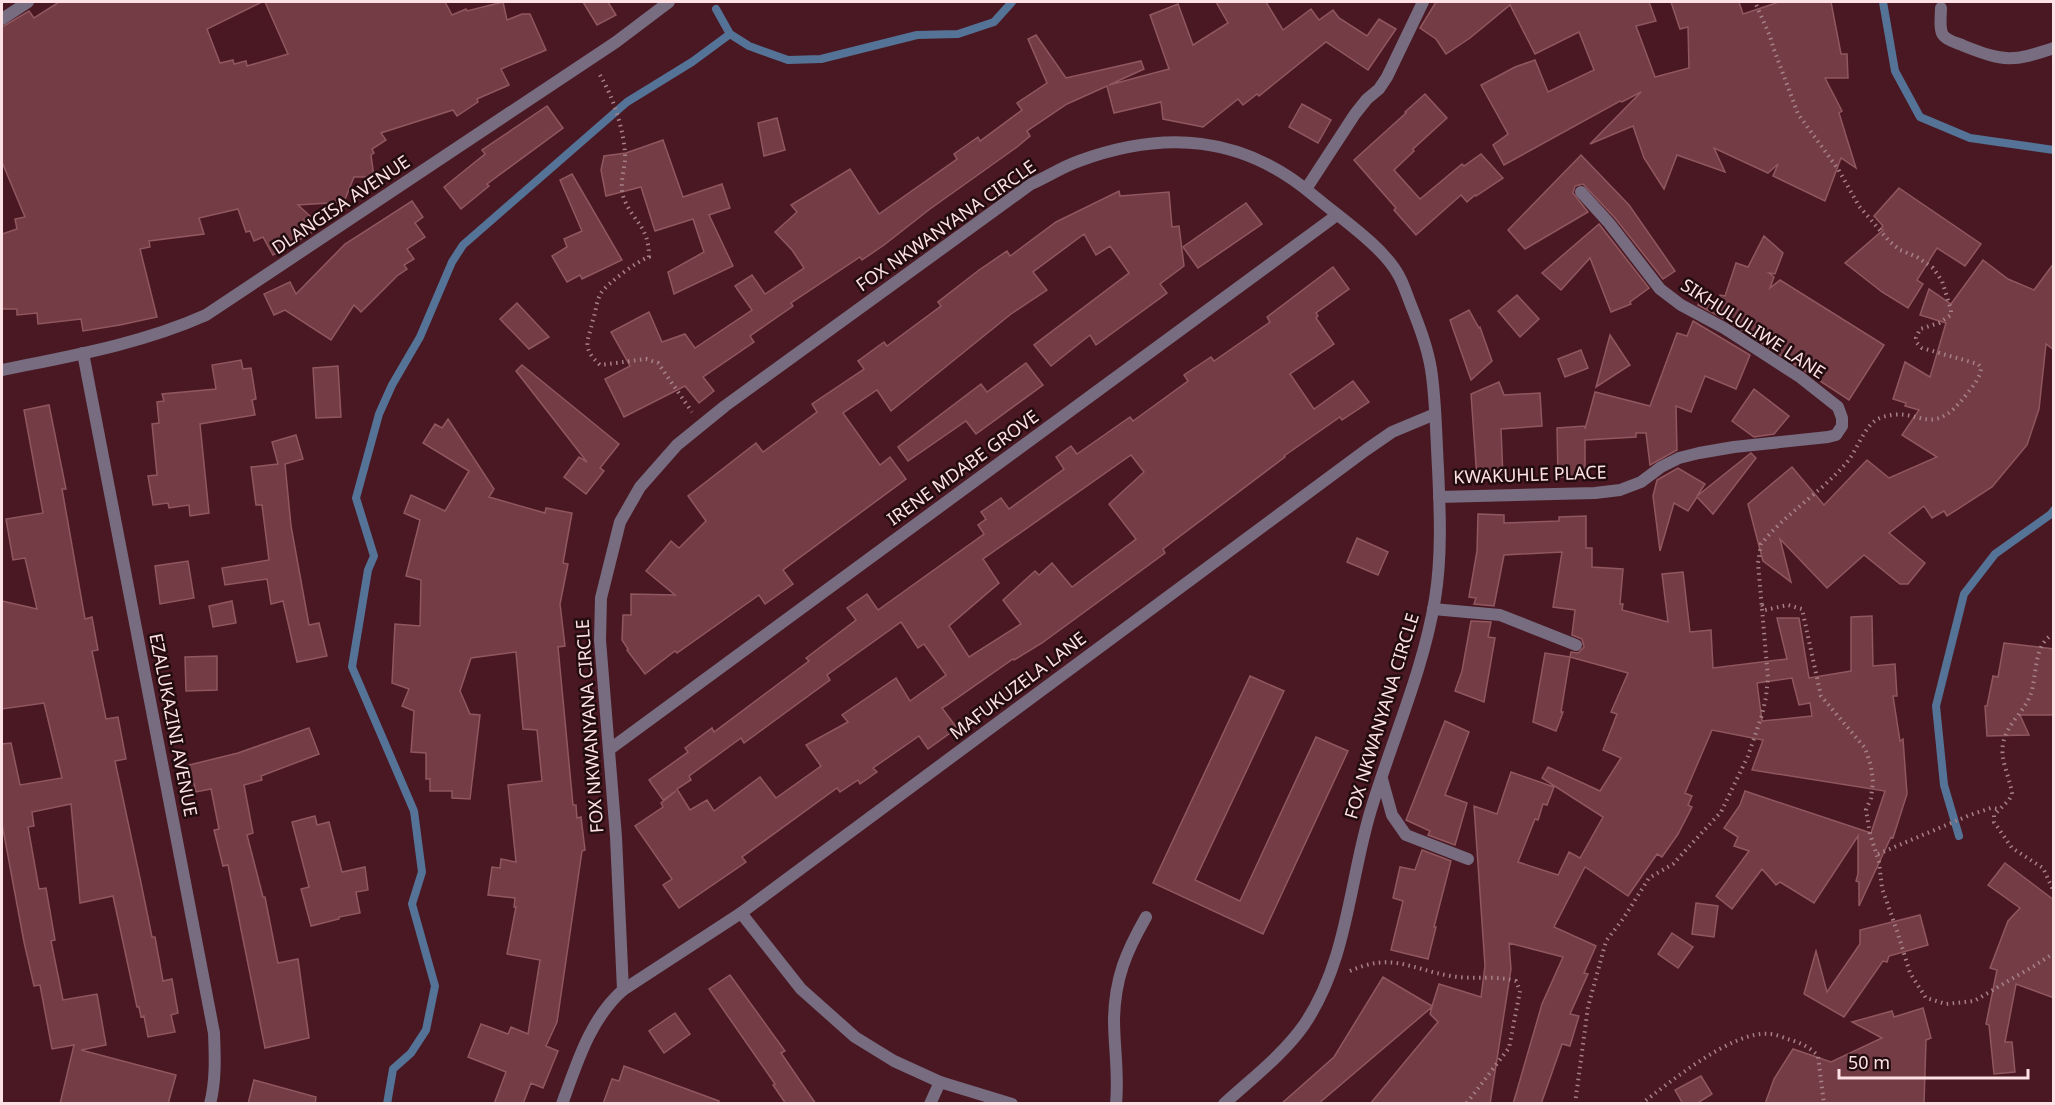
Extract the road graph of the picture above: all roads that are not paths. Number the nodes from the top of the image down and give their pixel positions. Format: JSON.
{"nodes":[{"id":1,"x":27,"y":2,"type":"edge"},
{"id":2,"x":669,"y":2,"type":"edge"},
{"id":3,"x":1423,"y":2,"type":"edge"},
{"id":4,"x":1941,"y":8,"type":"dead end"},
{"id":5,"x":2,"y":19,"type":"edge"},
{"id":6,"x":2054,"y":48,"type":"edge"},
{"id":7,"x":1306,"y":189,"type":"junction"},
{"id":8,"x":1581,"y":192,"type":"dead end"},
{"id":9,"x":1337,"y":215,"type":"junction"},
{"id":10,"x":83,"y":353,"type":"junction"},
{"id":11,"x":2,"y":370,"type":"edge"},
{"id":12,"x":1435,"y":414,"type":"junction"},
{"id":13,"x":1828,"y":437,"type":"joint"},
{"id":14,"x":1440,"y":497,"type":"junction"},
{"id":15,"x":1433,"y":609,"type":"junction"},
{"id":16,"x":1576,"y":645,"type":"dead end"},
{"id":17,"x":610,"y":749,"type":"junction"},
{"id":18,"x":1382,"y":778,"type":"junction"},
{"id":19,"x":1468,"y":859,"type":"dead end"},
{"id":20,"x":741,"y":913,"type":"junction"},
{"id":21,"x":1146,"y":917,"type":"dead end"},
{"id":22,"x":623,"y":990,"type":"junction"},
{"id":23,"x":940,"y":1082,"type":"junction"},
{"id":24,"x":210,"y":1104,"type":"edge"},
{"id":25,"x":562,"y":1104,"type":"edge"},
{"id":26,"x":930,"y":1104,"type":"edge"},
{"id":27,"x":1012,"y":1104,"type":"edge"},
{"id":28,"x":1116,"y":1104,"type":"edge"},
{"id":29,"x":1224,"y":1104,"type":"edge"}],
"edges":[{"from":1,"to":5,"type":"street"},
{"from":2,"to":10,"type":"street","name":"DLANGISA AVENUE"},
{"from":3,"to":7,"type":"street"},
{"from":4,"to":6,"type":"street"},
{"from":7,"to":9,"type":"street","name":"FOX NKWANYANA CIRCLE"},
{"from":7,"to":17,"type":"street","name":"FOX NKWANYANA CIRCLE"},
{"from":8,"to":13,"type":"street","name":"SIKHULULIWE LANE"},
{"from":9,"to":12,"type":"street","name":"FOX NKWANYANA CIRCLE"},
{"from":9,"to":17,"type":"street","name":"IRENE MDABE GROVE"},
{"from":10,"to":11,"type":"street","name":"DLANGISA AVENUE"},
{"from":10,"to":24,"type":"street","name":"EZALUKAZINI AVENUE"},
{"from":12,"to":14,"type":"street","name":"FOX NKWANYANA CIRCLE"},
{"from":12,"to":20,"type":"street","name":"MAFUKUZELA LANE"},
{"from":13,"to":14,"type":"street","name":"KWAKUHLE PLACE"},
{"from":14,"to":15,"type":"street","name":"FOX NKWANYANA CIRCLE"},
{"from":15,"to":16,"type":"street"},
{"from":15,"to":18,"type":"street","name":"FOX NKWANYANA CIRCLE"},
{"from":17,"to":22,"type":"street","name":"FOX NKWANYANA CIRCLE"},
{"from":18,"to":19,"type":"street"},
{"from":18,"to":29,"type":"street","name":"FOX NKWANYANA CIRCLE"},
{"from":20,"to":22,"type":"street","name":"MAFUKUZELA LANE"},
{"from":20,"to":23,"type":"street"},
{"from":21,"to":28,"type":"street"},
{"from":22,"to":25,"type":"street"},
{"from":23,"to":26,"type":"street"},
{"from":23,"to":27,"type":"street"}]}
